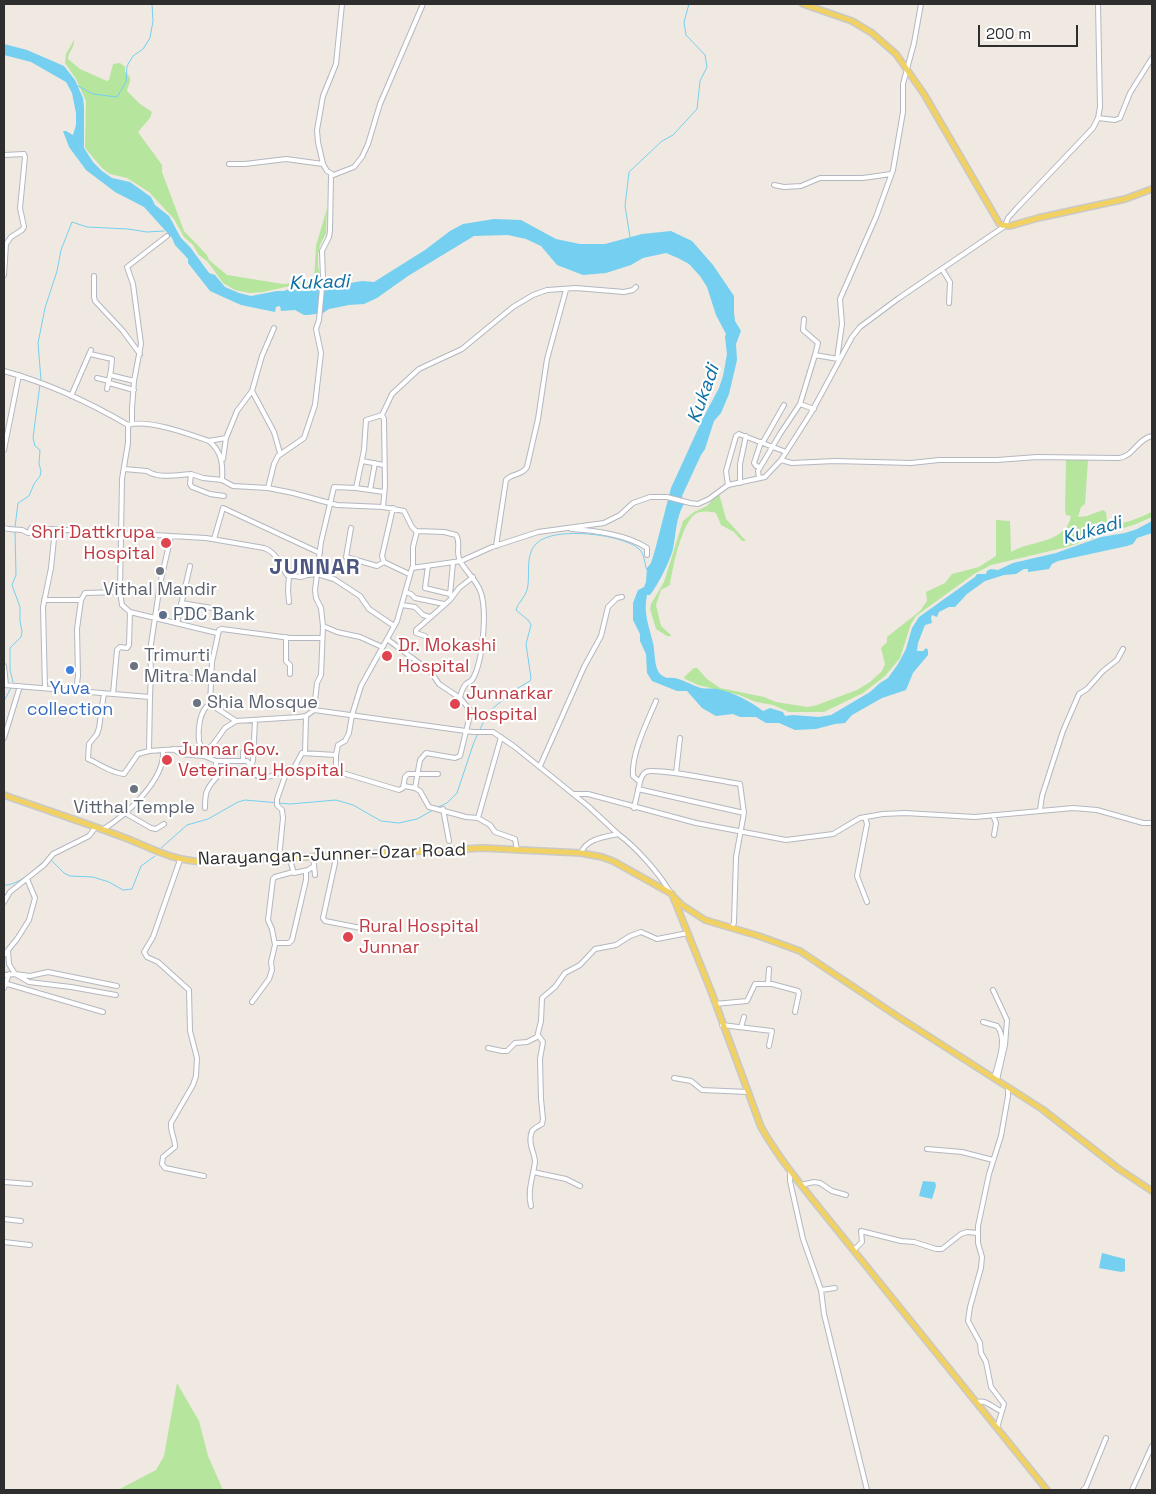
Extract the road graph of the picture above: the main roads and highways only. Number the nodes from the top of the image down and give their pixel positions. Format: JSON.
{"nodes":[{"id":1,"x":803,"y":4,"type":"edge"},
{"id":2,"x":1152,"y":189,"type":"edge"},
{"id":3,"x":4,"y":795,"type":"edge"},
{"id":4,"x":672,"y":894,"type":"junction"},
{"id":5,"x":1152,"y":1191,"type":"edge"},
{"id":6,"x":1047,"y":1490,"type":"edge"}],
"edges":[{"from":1,"to":2,"type":"main road"},
{"from":3,"to":4,"type":"main road","name":"Narayangan-Junner-Ozar Road"},
{"from":4,"to":5,"type":"main road","name":"Narayangan-Junner-Ozar Road"},
{"from":4,"to":6,"type":"main road"}]}
